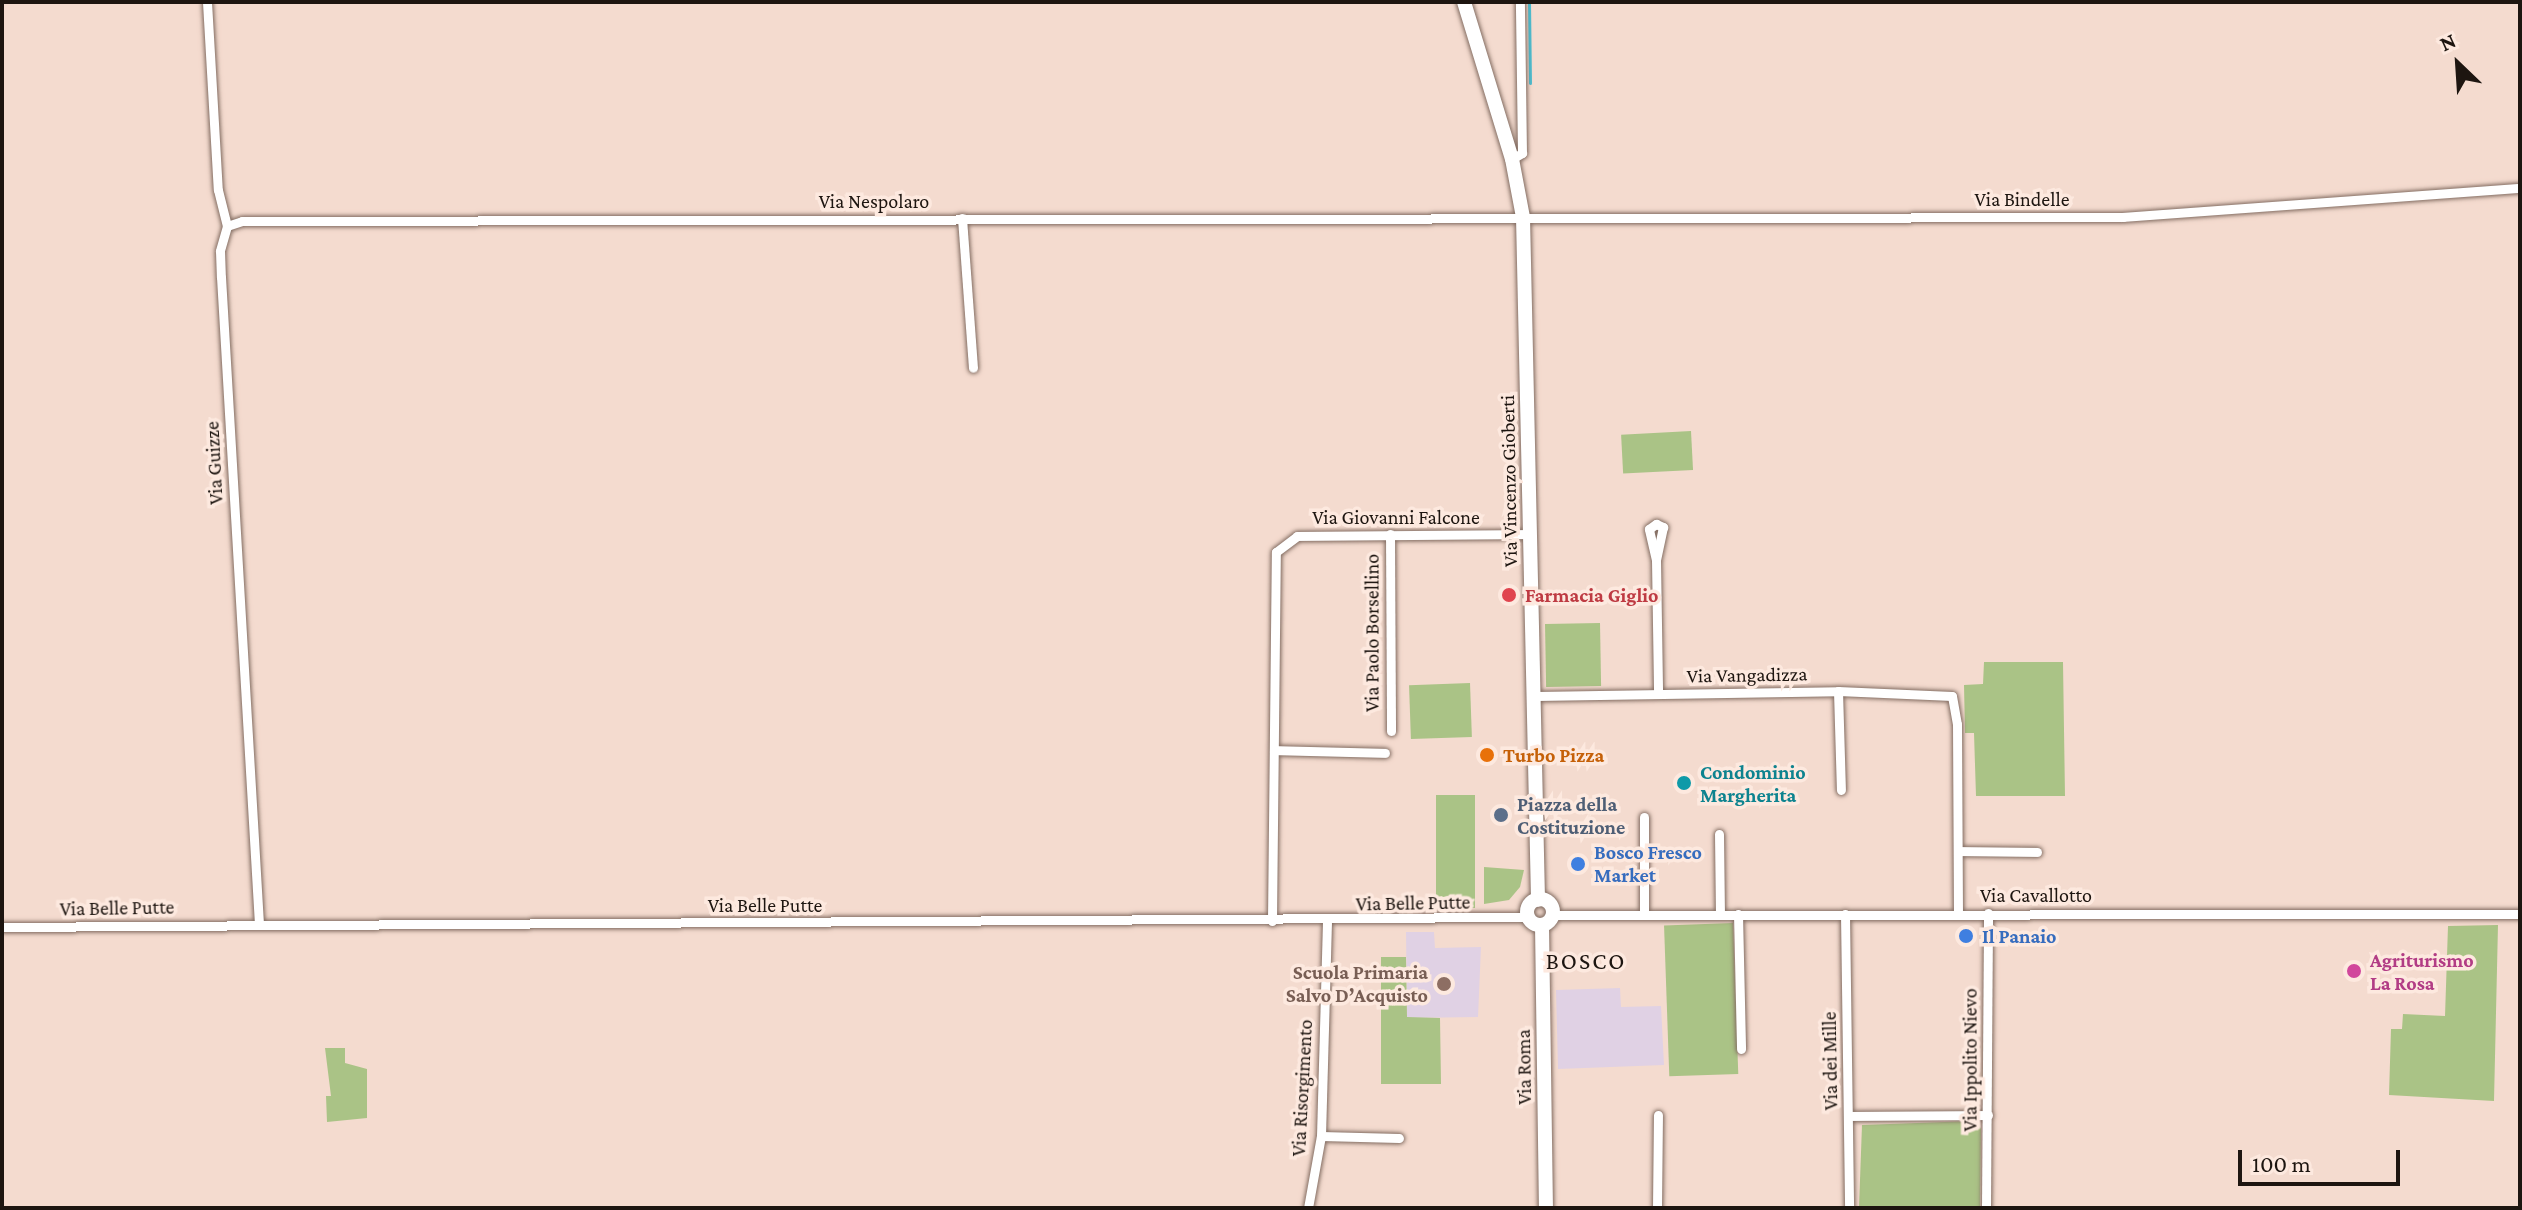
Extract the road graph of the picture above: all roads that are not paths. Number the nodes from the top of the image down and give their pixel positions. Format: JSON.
{"nodes":[{"id":1,"x":207,"y":2,"type":"edge"},
{"id":2,"x":1464,"y":2,"type":"edge"},
{"id":3,"x":1520,"y":2,"type":"edge"},
{"id":4,"x":1512,"y":159,"type":"junction"},
{"id":5,"x":2520,"y":188,"type":"edge"},
{"id":6,"x":1523,"y":217,"type":"junction"},
{"id":7,"x":962,"y":218,"type":"junction"},
{"id":8,"x":227,"y":226,"type":"junction"},
{"id":9,"x":973,"y":368,"type":"dead end"},
{"id":10,"x":1390,"y":534,"type":"junction"},
{"id":11,"x":1530,"y":534,"type":"junction"},
{"id":12,"x":1656,"y":560,"type":"dead end"},
{"id":13,"x":1838,"y":691,"type":"junction"},
{"id":14,"x":1658,"y":694,"type":"junction"},
{"id":15,"x":1536,"y":696,"type":"junction"},
{"id":16,"x":1391,"y":731,"type":"dead end"},
{"id":17,"x":1274,"y":750,"type":"junction"},
{"id":18,"x":1385,"y":753,"type":"dead end"},
{"id":19,"x":1841,"y":790,"type":"dead end"},
{"id":20,"x":1644,"y":817,"type":"dead end"},
{"id":21,"x":1719,"y":834,"type":"dead end"},
{"id":22,"x":1958,"y":851,"type":"junction"},
{"id":23,"x":2037,"y":852,"type":"dead end"},
{"id":24,"x":1538,"y":900,"type":"junction"},
{"id":25,"x":1644,"y":913,"type":"junction"},
{"id":26,"x":1958,"y":913,"type":"junction"},
{"id":27,"x":1988,"y":913,"type":"junction"},
{"id":28,"x":1738,"y":914,"type":"junction"},
{"id":29,"x":1845,"y":914,"type":"junction"},
{"id":30,"x":2520,"y":914,"type":"edge"},
{"id":31,"x":1720,"y":915,"type":"junction"},
{"id":32,"x":1528,"y":917,"type":"junction"},
{"id":33,"x":1547,"y":920,"type":"junction"},
{"id":34,"x":1272,"y":921,"type":"junction"},
{"id":35,"x":1327,"y":922,"type":"junction"},
{"id":36,"x":259,"y":924,"type":"junction"},
{"id":37,"x":2,"y":927,"type":"edge"},
{"id":38,"x":1741,"y":1049,"type":"dead end"},
{"id":39,"x":1658,"y":1115,"type":"dead end"},
{"id":40,"x":1988,"y":1115,"type":"junction"},
{"id":41,"x":1849,"y":1116,"type":"junction"},
{"id":42,"x":1321,"y":1136,"type":"junction"},
{"id":43,"x":1399,"y":1138,"type":"dead end"},
{"id":44,"x":1308,"y":1208,"type":"edge"},
{"id":45,"x":1546,"y":1208,"type":"edge"},
{"id":46,"x":1657,"y":1208,"type":"edge"},
{"id":47,"x":1849,"y":1208,"type":"edge"},
{"id":48,"x":1986,"y":1208,"type":"edge"}],
"edges":[{"from":1,"to":8,"type":"street","name":"Via Guizze"},
{"from":2,"to":4,"type":"street","name":"Via Vincenzo Gioberti"},
{"from":3,"to":4,"type":"street","name":"Via Vincenzo Gioberti"},
{"from":4,"to":6,"type":"street","name":"Via Vincenzo Gioberti"},
{"from":5,"to":6,"type":"street","name":"Via Bindelle"},
{"from":6,"to":7,"type":"street","name":"Via Nespolaro"},
{"from":6,"to":11,"type":"street","name":"Via Vincenzo Gioberti"},
{"from":7,"to":8,"type":"street","name":"Via Nespolaro"},
{"from":7,"to":9,"type":"street"},
{"from":8,"to":36,"type":"street","name":"Via Guizze"},
{"from":10,"to":11,"type":"street","name":"Via Giovanni Falcone"},
{"from":10,"to":16,"type":"street","name":"Via Paolo Borsellino"},
{"from":10,"to":17,"type":"street","name":"Via Giovanni Falcone"},
{"from":11,"to":15,"type":"street","name":"Via Vincenzo Gioberti"},
{"from":12,"to":14,"type":"street","name":"Via Vangadizza"},
{"from":13,"to":14,"type":"street","name":"Via Vangadizza"},
{"from":13,"to":19,"type":"street"},
{"from":13,"to":22,"type":"street","name":"Via Vangadizza"},
{"from":14,"to":15,"type":"street","name":"Via Vangadizza"},
{"from":15,"to":24,"type":"street","name":"Via Vincenzo Gioberti"},
{"from":17,"to":18,"type":"street"},
{"from":17,"to":34,"type":"street","name":"Via Giovanni Falcone"},
{"from":20,"to":25,"type":"street"},
{"from":21,"to":31,"type":"street"},
{"from":22,"to":23,"type":"street"},
{"from":22,"to":26,"type":"street","name":"Via Vangadizza"},
{"from":24,"to":32,"type":"street"},
{"from":24,"to":33,"type":"street"},
{"from":25,"to":31,"type":"street","name":"Via Cavallotto"},
{"from":25,"to":33,"type":"street","name":"Via Cavallotto"},
{"from":26,"to":27,"type":"street","name":"Via Cavallotto"},
{"from":26,"to":29,"type":"street","name":"Via Cavallotto"},
{"from":27,"to":30,"type":"street","name":"Via Cavallotto"},
{"from":27,"to":40,"type":"street","name":"Via Ippolito Nievo"},
{"from":28,"to":29,"type":"street","name":"Via Cavallotto"},
{"from":28,"to":31,"type":"street","name":"Via Cavallotto"},
{"from":28,"to":38,"type":"street"},
{"from":29,"to":41,"type":"street","name":"Via dei Mille"},
{"from":32,"to":33,"type":"street"},
{"from":32,"to":35,"type":"street","name":"Via Belle Putte"},
{"from":33,"to":45,"type":"street","name":"Via Roma"},
{"from":34,"to":35,"type":"street","name":"Via Belle Putte"},
{"from":34,"to":36,"type":"street","name":"Via Belle Putte"},
{"from":35,"to":42,"type":"street","name":"Via Risorgimento"},
{"from":36,"to":37,"type":"street","name":"Via Belle Putte"},
{"from":39,"to":46,"type":"street"},
{"from":40,"to":41,"type":"street"},
{"from":40,"to":48,"type":"street","name":"Via Ippolito Nievo"},
{"from":41,"to":47,"type":"street","name":"Via dei Mille"},
{"from":42,"to":43,"type":"street"},
{"from":42,"to":44,"type":"street","name":"Via Risorgimento"}]}
